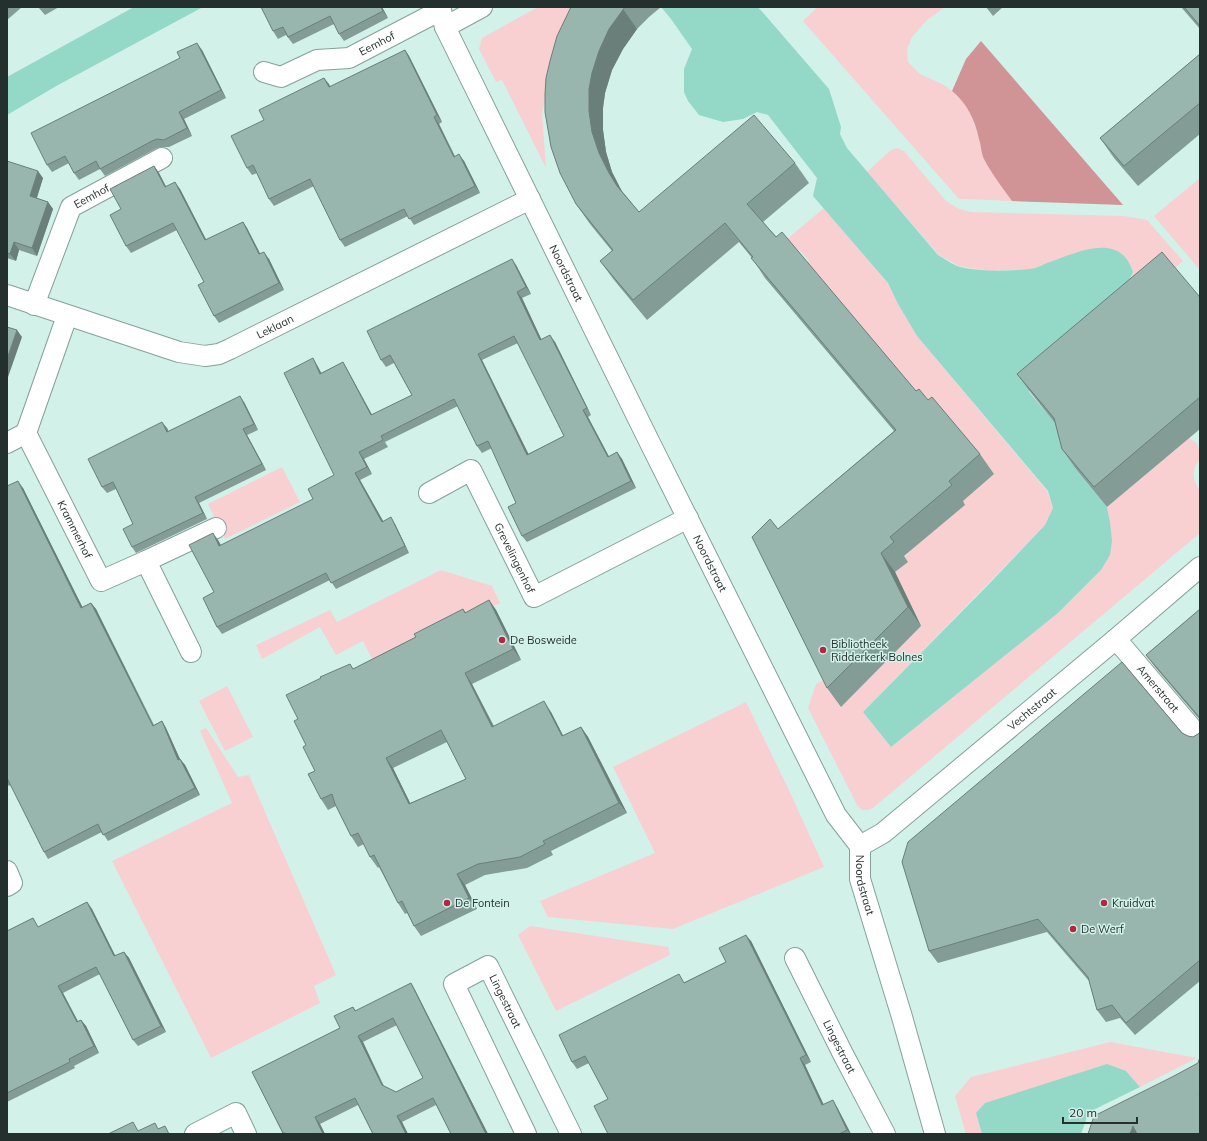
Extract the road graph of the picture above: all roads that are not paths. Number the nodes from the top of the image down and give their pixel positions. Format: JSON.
{"nodes":[{"id":1,"x":482,"y":7,"type":"edge"},
{"id":2,"x":442,"y":15,"type":"edge"},
{"id":3,"x":264,"y":72,"type":"dead end"},
{"id":4,"x":162,"y":158,"type":"dead end"},
{"id":5,"x":530,"y":199,"type":"junction"},
{"id":6,"x":7,"y":295,"type":"edge"},
{"id":7,"x":34,"y":305,"type":"junction"},
{"id":8,"x":67,"y":316,"type":"junction"},
{"id":9,"x":26,"y":433,"type":"junction"},
{"id":10,"x":7,"y":443,"type":"edge"},
{"id":11,"x":429,"y":492,"type":"dead end"},
{"id":12,"x":688,"y":518,"type":"junction"},
{"id":13,"x":216,"y":528,"type":"dead end"},
{"id":14,"x":146,"y":561,"type":"junction"},
{"id":15,"x":1200,"y":567,"type":"edge"},
{"id":16,"x":1116,"y":639,"type":"junction"},
{"id":17,"x":191,"y":652,"type":"dead end"},
{"id":18,"x":1200,"y":738,"type":"edge"},
{"id":19,"x":860,"y":846,"type":"junction"},
{"id":20,"x":7,"y":871,"type":"edge"},
{"id":21,"x":7,"y":886,"type":"edge"},
{"id":22,"x":795,"y":958,"type":"dead end"},
{"id":23,"x":195,"y":1134,"type":"edge"},
{"id":24,"x":246,"y":1134,"type":"edge"},
{"id":25,"x":526,"y":1134,"type":"edge"},
{"id":26,"x":571,"y":1134,"type":"edge"},
{"id":27,"x":885,"y":1134,"type":"edge"},
{"id":28,"x":935,"y":1134,"type":"edge"}],
"edges":[{"from":1,"to":2,"type":"street","name":"Eemhof"},
{"from":2,"to":3,"type":"street","name":"Eemhof"},
{"from":2,"to":5,"type":"street","name":"Noordstraat"},
{"from":4,"to":7,"type":"street","name":"Eemhof"},
{"from":5,"to":8,"type":"street","name":"Leklaan"},
{"from":5,"to":12,"type":"street","name":"Noordstraat"},
{"from":6,"to":7,"type":"street","name":"Leklaan"},
{"from":7,"to":8,"type":"street","name":"Leklaan"},
{"from":8,"to":9,"type":"street"},
{"from":9,"to":10,"type":"street"},
{"from":9,"to":14,"type":"street","name":"Krammerhof"},
{"from":11,"to":12,"type":"street","name":"Grevelingenhof"},
{"from":12,"to":19,"type":"street","name":"Noordstraat"},
{"from":13,"to":14,"type":"street","name":"Krammerhof"},
{"from":14,"to":17,"type":"street"},
{"from":15,"to":16,"type":"street","name":"Vechtstraat"},
{"from":16,"to":18,"type":"street","name":"Amerstraat"},
{"from":16,"to":19,"type":"street","name":"Vechtstraat"},
{"from":19,"to":28,"type":"street","name":"Noordstraat"},
{"from":20,"to":21,"type":"street"},
{"from":22,"to":27,"type":"street","name":"Lingestraat"},
{"from":23,"to":24,"type":"street"},
{"from":25,"to":26,"type":"street","name":"Lingestraat"}]}
